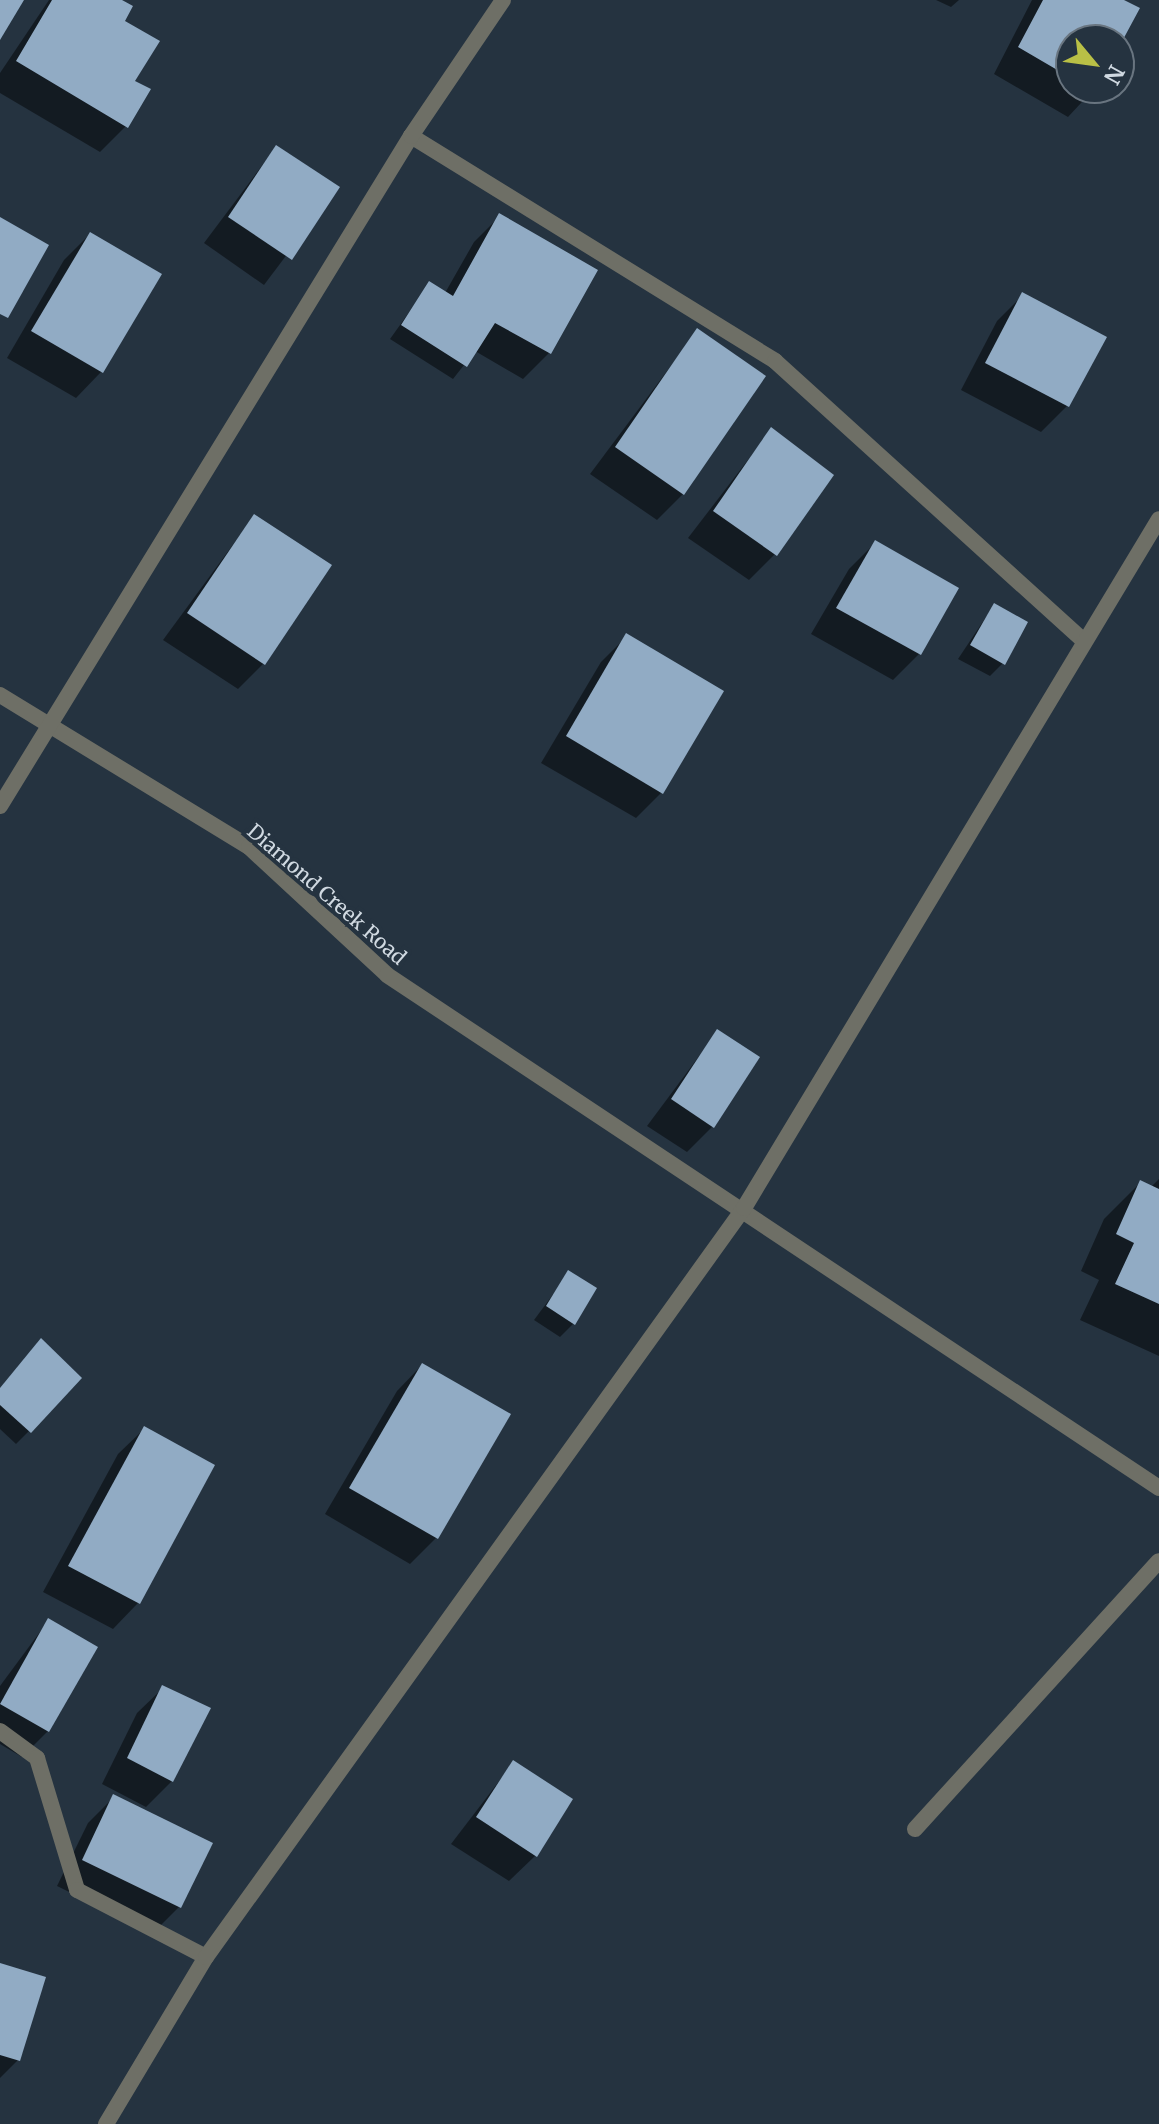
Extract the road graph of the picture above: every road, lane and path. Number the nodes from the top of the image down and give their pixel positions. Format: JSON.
{"nodes":[{"id":1,"x":503,"y":0,"type":"edge"},
{"id":2,"x":411,"y":136,"type":"junction"},
{"id":3,"x":1159,"y":519,"type":"edge"},
{"id":4,"x":1083,"y":640,"type":"junction"},
{"id":5,"x":0,"y":695,"type":"edge"},
{"id":6,"x":53,"y":725,"type":"junction"},
{"id":7,"x":0,"y":806,"type":"edge"},
{"id":8,"x":744,"y":1208,"type":"junction"},
{"id":9,"x":1159,"y":1488,"type":"edge"},
{"id":10,"x":1159,"y":1561,"type":"edge"},
{"id":11,"x":0,"y":1731,"type":"edge"},
{"id":12,"x":915,"y":1829,"type":"dead end"},
{"id":13,"x":206,"y":1957,"type":"junction"},
{"id":14,"x":106,"y":2124,"type":"edge"}],
"edges":[{"from":1,"to":2,"type":"street"},
{"from":2,"to":4,"type":"street"},
{"from":2,"to":6,"type":"street"},
{"from":3,"to":4,"type":"street"},
{"from":4,"to":8,"type":"street"},
{"from":5,"to":6,"type":"street","name":"Diamond Creek Road"},
{"from":6,"to":7,"type":"street"},
{"from":6,"to":8,"type":"street","name":"Diamond Creek Road"},
{"from":8,"to":9,"type":"street","name":"Diamond Creek Road"},
{"from":8,"to":13,"type":"street"},
{"from":10,"to":12,"type":"street"},
{"from":11,"to":13,"type":"street"},
{"from":13,"to":14,"type":"street"}]}
